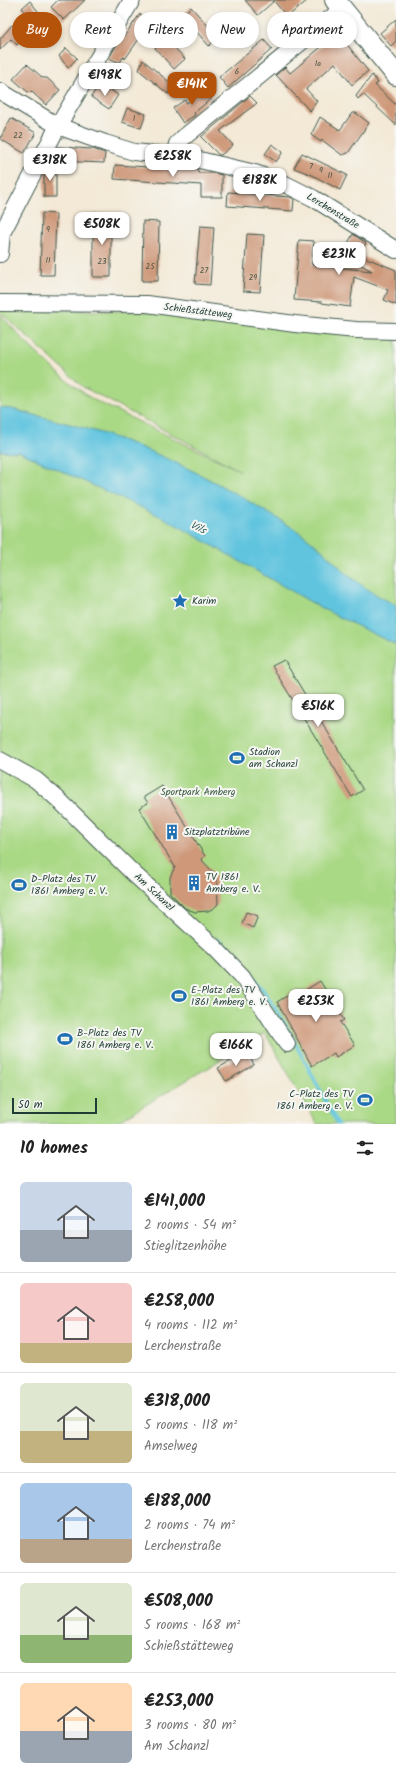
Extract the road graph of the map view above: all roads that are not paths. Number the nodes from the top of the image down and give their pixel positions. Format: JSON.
{"nodes":[{"id":1,"x":132,"y":0,"type":"edge"},
{"id":2,"x":338,"y":5,"type":"edge"},
{"id":3,"x":396,"y":75,"type":"edge"},
{"id":4,"x":0,"y":91,"type":"edge"},
{"id":5,"x":58,"y":126,"type":"junction"},
{"id":6,"x":174,"y":156,"type":"junction"},
{"id":7,"x":396,"y":250,"type":"edge"},
{"id":8,"x":0,"y":254,"type":"edge"},
{"id":9,"x":0,"y":303,"type":"edge"},
{"id":10,"x":396,"y":331,"type":"edge"},
{"id":11,"x":0,"y":760,"type":"edge"},
{"id":12,"x":287,"y":1044,"type":"dead end"}],
"edges":[{"from":1,"to":5,"type":"street"},
{"from":2,"to":3,"type":"main road"},
{"from":2,"to":6,"type":"street"},
{"from":4,"to":5,"type":"street","name":"Lerchenstraße"},
{"from":5,"to":6,"type":"street","name":"Lerchenstraße"},
{"from":5,"to":8,"type":"street"},
{"from":6,"to":7,"type":"street","name":"Lerchenstraße"},
{"from":9,"to":10,"type":"street","name":"Schießstätteweg"},
{"from":11,"to":12,"type":"street","name":"Am Schanzl"}]}
